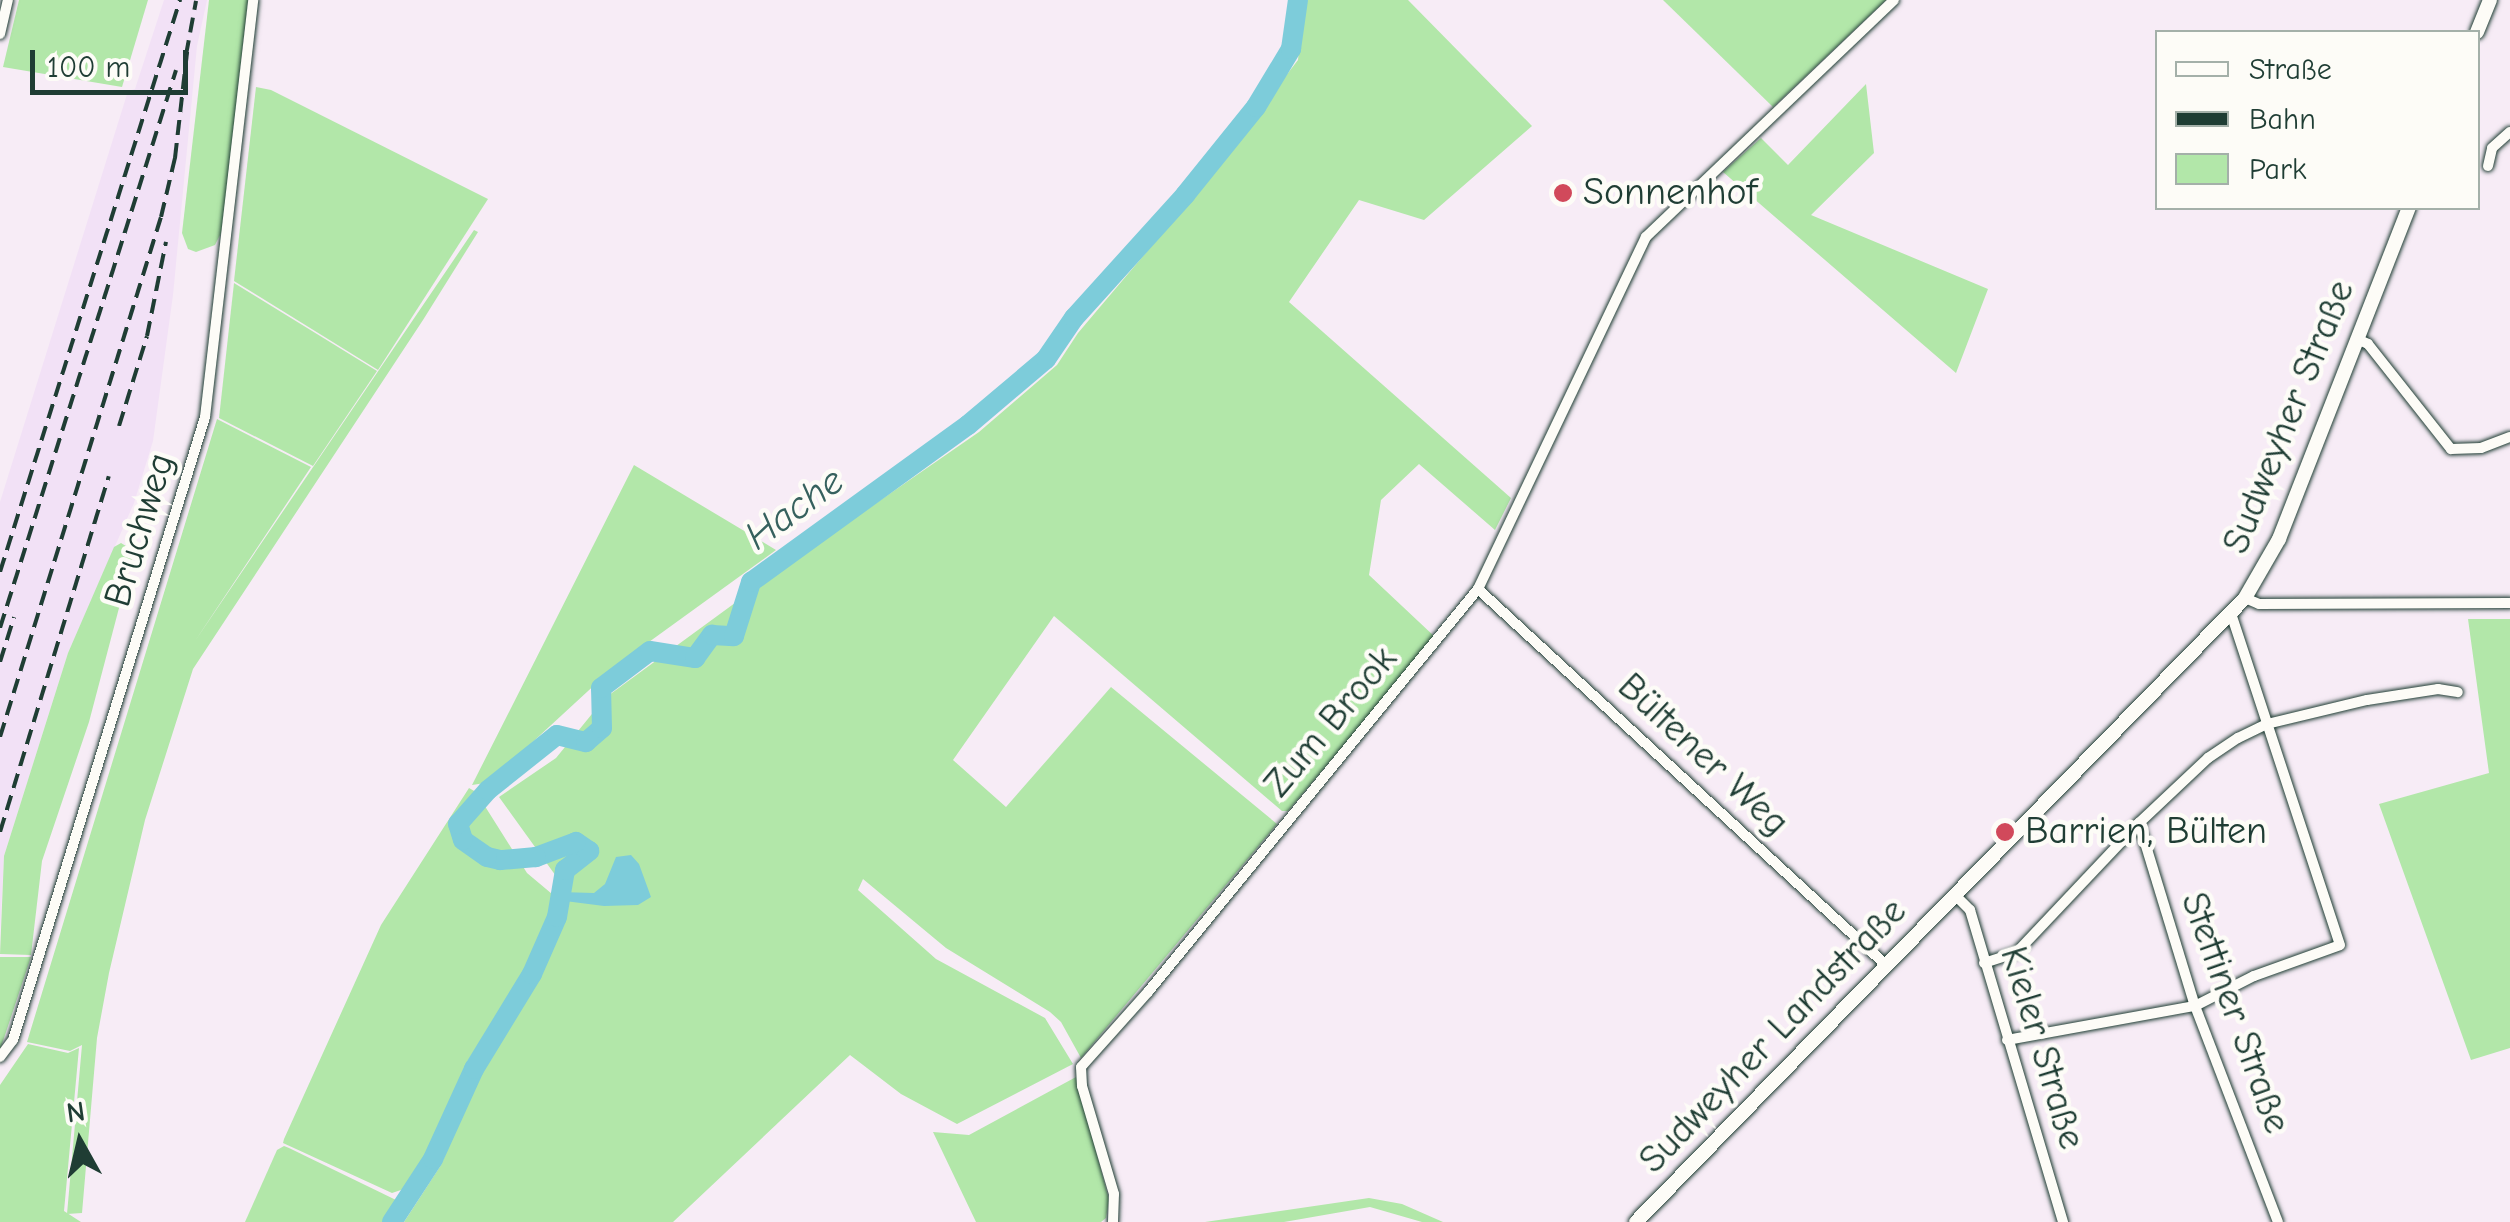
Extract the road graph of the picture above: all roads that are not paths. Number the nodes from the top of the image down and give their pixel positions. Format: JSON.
{"nodes":[{"id":1,"x":8,"y":0,"type":"edge"},
{"id":2,"x":253,"y":0,"type":"edge"},
{"id":3,"x":1894,"y":0,"type":"edge"},
{"id":4,"x":2490,"y":0,"type":"edge"},
{"id":5,"x":2478,"y":30,"type":"edge"},
{"id":6,"x":0,"y":34,"type":"edge"},
{"id":7,"x":2510,"y":132,"type":"edge"},
{"id":8,"x":2488,"y":166,"type":"dead end"},
{"id":9,"x":2407,"y":210,"type":"edge"},
{"id":10,"x":2357,"y":339,"type":"junction"},
{"id":11,"x":2510,"y":437,"type":"edge"},
{"id":12,"x":1478,"y":588,"type":"junction"},
{"id":13,"x":2245,"y":598,"type":"junction"},
{"id":14,"x":2510,"y":603,"type":"edge"},
{"id":15,"x":2231,"y":614,"type":"junction"},
{"id":16,"x":2458,"y":692,"type":"dead end"},
{"id":17,"x":2267,"y":724,"type":"junction"},
{"id":18,"x":2138,"y":823,"type":"junction"},
{"id":19,"x":1956,"y":896,"type":"junction"},
{"id":20,"x":1984,"y":963,"type":"junction"},
{"id":21,"x":1887,"y":966,"type":"junction"},
{"id":22,"x":2195,"y":1006,"type":"junction"},
{"id":23,"x":2006,"y":1040,"type":"junction"},
{"id":24,"x":0,"y":1058,"type":"edge"},
{"id":25,"x":1113,"y":1222,"type":"edge"},
{"id":26,"x":1636,"y":1222,"type":"edge"},
{"id":27,"x":2063,"y":1222,"type":"edge"},
{"id":28,"x":2278,"y":1222,"type":"edge"}],
"edges":[{"from":1,"to":6,"type":"street"},
{"from":2,"to":24,"type":"street","name":"Bruchweg"},
{"from":3,"to":12,"type":"street","name":"Zum Brook"},
{"from":4,"to":5,"type":"main road"},
{"from":7,"to":8,"type":"street"},
{"from":9,"to":10,"type":"main road","name":"Sudweyher Straße"},
{"from":10,"to":11,"type":"street"},
{"from":10,"to":13,"type":"main road","name":"Sudweyher Straße"},
{"from":12,"to":21,"type":"street","name":"Bültener Weg"},
{"from":12,"to":25,"type":"street","name":"Zum Brook"},
{"from":13,"to":14,"type":"street"},
{"from":13,"to":15,"type":"main road","name":"Sudweyher Straße"},
{"from":15,"to":17,"type":"street"},
{"from":15,"to":19,"type":"main road","name":"Sudweyher Straße"},
{"from":16,"to":17,"type":"street"},
{"from":17,"to":18,"type":"street"},
{"from":17,"to":22,"type":"street"},
{"from":18,"to":20,"type":"street"},
{"from":18,"to":22,"type":"street","name":"Stettiner Straße"},
{"from":19,"to":20,"type":"street","name":"Kieler Straße"},
{"from":19,"to":21,"type":"main road","name":"Sudweyher Landstraße"},
{"from":20,"to":23,"type":"street","name":"Kieler Straße"},
{"from":21,"to":26,"type":"main road","name":"Sudweyher Landstraße"},
{"from":22,"to":23,"type":"street"},
{"from":22,"to":28,"type":"street","name":"Stettiner Straße"},
{"from":23,"to":27,"type":"street","name":"Kieler Straße"}]}
